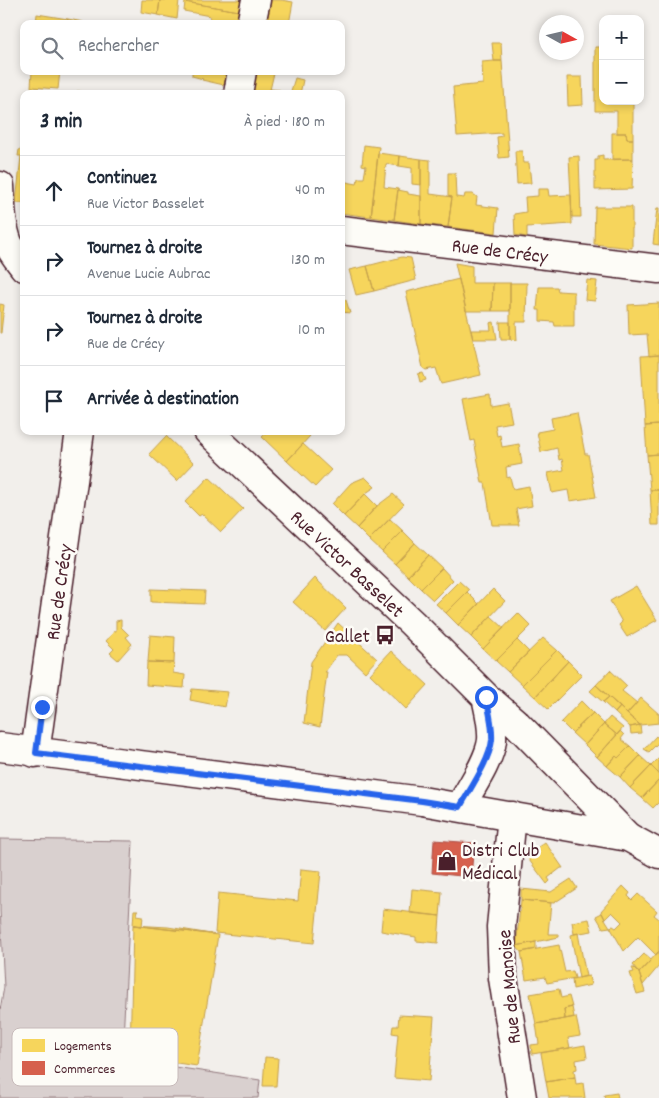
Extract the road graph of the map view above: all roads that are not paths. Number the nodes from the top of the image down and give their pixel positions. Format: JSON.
{"nodes":[{"id":1,"x":256,"y":0,"type":"edge"},
{"id":2,"x":252,"y":20,"type":"edge"},
{"id":3,"x":241,"y":75,"type":"edge"},
{"id":4,"x":239,"y":90,"type":"edge"},
{"id":5,"x":0,"y":186,"type":"edge"},
{"id":6,"x":345,"y":230,"type":"edge"},
{"id":7,"x":13,"y":259,"type":"edge"},
{"id":8,"x":659,"y":269,"type":"edge"},
{"id":9,"x":79,"y":435,"type":"edge"},
{"id":10,"x":212,"y":435,"type":"edge"},
{"id":11,"x":486,"y":697,"type":"junction"},
{"id":12,"x":0,"y":747,"type":"edge"},
{"id":13,"x":36,"y":753,"type":"junction"},
{"id":14,"x":460,"y":807,"type":"junction"},
{"id":15,"x":512,"y":816,"type":"junction"},
{"id":16,"x":628,"y":836,"type":"junction"},
{"id":17,"x":659,"y":854,"type":"edge"},
{"id":18,"x":522,"y":1098,"type":"edge"}],
"edges":[{"from":1,"to":2,"type":"street"},
{"from":3,"to":4,"type":"street"},
{"from":5,"to":7,"type":"street"},
{"from":6,"to":8,"type":"street","name":"Rue de Crécy"},
{"from":9,"to":13,"type":"street","name":"Rue de Crécy"},
{"from":10,"to":11,"type":"street","name":"Rue Victor Basselet"},
{"from":11,"to":14,"type":"street"},
{"from":11,"to":16,"type":"street","name":"Rue Victor Basselet"},
{"from":12,"to":13,"type":"street"},
{"from":13,"to":14,"type":"street"},
{"from":14,"to":15,"type":"street"},
{"from":15,"to":16,"type":"street"},
{"from":15,"to":18,"type":"street","name":"Rue de Manoise"},
{"from":16,"to":17,"type":"street"}]}
